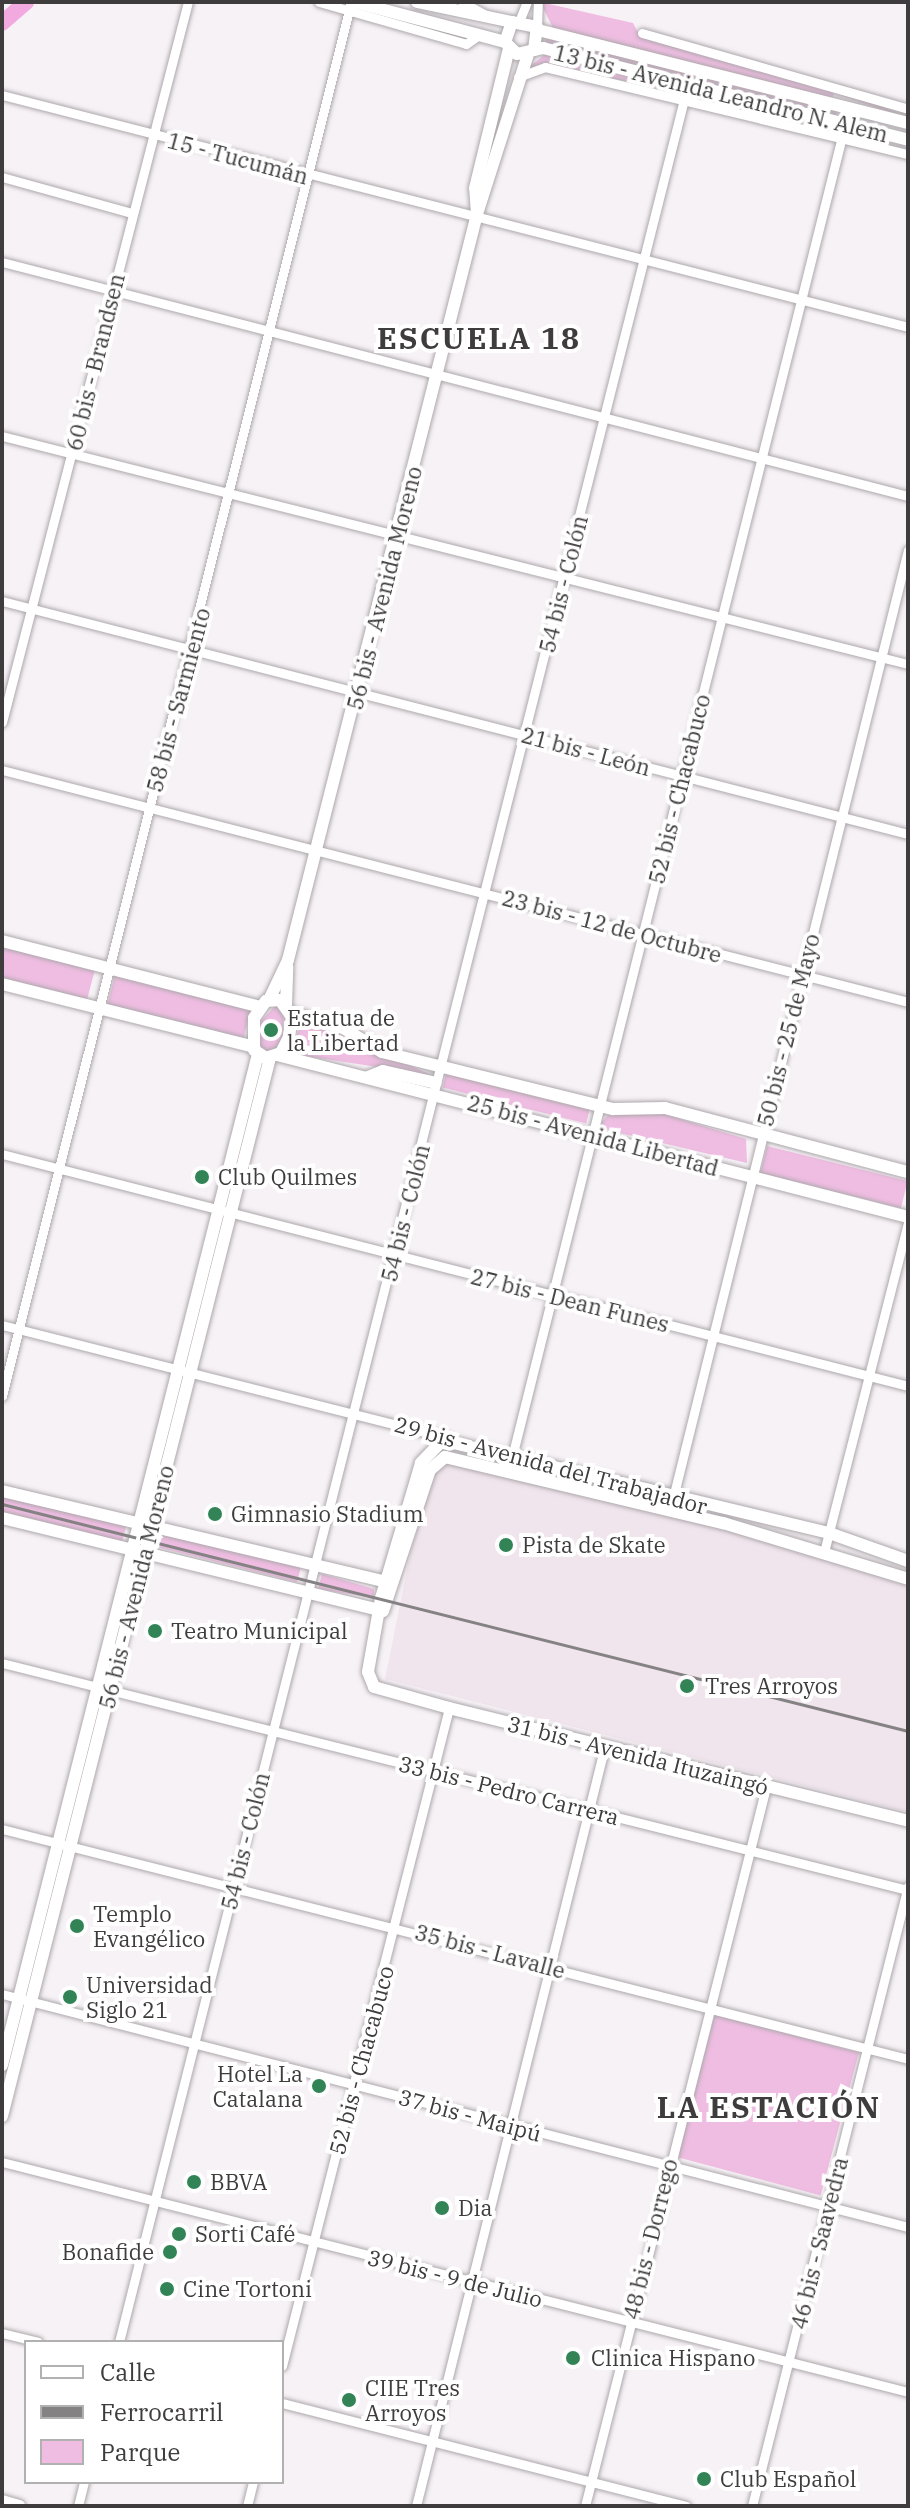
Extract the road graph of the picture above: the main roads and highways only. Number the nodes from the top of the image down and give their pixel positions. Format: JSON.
{"nodes":[{"id":1,"x":417,"y":2,"type":"edge"},
{"id":2,"x":351,"y":5,"type":"edge"},
{"id":3,"x":516,"y":21,"type":"junction"},
{"id":4,"x":538,"y":28,"type":"junction"},
{"id":5,"x":507,"y":45,"type":"junction"},
{"id":6,"x":531,"y":52,"type":"junction"},
{"id":7,"x":908,"y":123,"type":"edge"},
{"id":8,"x":908,"y":140,"type":"edge"},
{"id":9,"x":477,"y":214,"type":"junction"},
{"id":10,"x":2,"y":941,"type":"edge"},
{"id":11,"x":288,"y":960,"type":"junction"},
{"id":12,"x":2,"y":984,"type":"edge"},
{"id":13,"x":264,"y":1004,"type":"junction"},
{"id":14,"x":288,"y":1009,"type":"junction"},
{"id":15,"x":265,"y":1054,"type":"junction"},
{"id":16,"x":908,"y":1172,"type":"edge"},
{"id":17,"x":908,"y":1217,"type":"edge"},
{"id":18,"x":454,"y":1440,"type":"junction"},
{"id":19,"x":453,"y":1459,"type":"junction"},
{"id":20,"x":511,"y":1463,"type":"junction"},
{"id":21,"x":552,"y":1466,"type":"junction"},
{"id":22,"x":550,"y":1480,"type":"junction"},
{"id":23,"x":2,"y":1491,"type":"edge"},
{"id":24,"x":670,"y":1503,"type":"junction"},
{"id":25,"x":766,"y":1517,"type":"junction"},
{"id":26,"x":2,"y":1518,"type":"edge"},
{"id":27,"x":146,"y":1525,"type":"junction"},
{"id":28,"x":761,"y":1537,"type":"junction"},
{"id":29,"x":140,"y":1550,"type":"junction"},
{"id":30,"x":908,"y":1561,"type":"edge"},
{"id":31,"x":908,"y":1579,"type":"edge"},
{"id":32,"x":391,"y":1584,"type":"junction"},
{"id":33,"x":383,"y":1611,"type":"junction"},
{"id":34,"x":908,"y":1821,"type":"edge"},
{"id":35,"x":27,"y":2000,"type":"junction"},
{"id":36,"x":2,"y":2065,"type":"edge"},
{"id":37,"x":2,"y":2116,"type":"edge"},
{"id":38,"x":2,"y":2501,"type":"edge"},
{"id":39,"x":19,"y":2506,"type":"edge"}],
"edges":[{"from":1,"to":3,"type":"main road"},
{"from":2,"to":5,"type":"main road","name":"13 bis - Avenida Leandro N. Alem"},
{"from":3,"to":4,"type":"main road","name":"13 bis - Avenida Leandro N. Alem"},
{"from":3,"to":5,"type":"main road","name":"56 bis - Avenida Moreno"},
{"from":4,"to":6,"type":"main road","name":"56 bis - Avenida Moreno"},
{"from":4,"to":7,"type":"main road","name":"13 bis - Avenida Leandro N. Alem"},
{"from":5,"to":6,"type":"main road","name":"13 bis - Avenida Leandro N. Alem"},
{"from":5,"to":9,"type":"main road","name":"56 bis - Avenida Moreno"},
{"from":6,"to":8,"type":"main road","name":"13 bis - Avenida Leandro N. Alem"},
{"from":6,"to":9,"type":"main road","name":"56 bis - Avenida Moreno"},
{"from":9,"to":11,"type":"main road","name":"56 bis - Avenida Moreno"},
{"from":10,"to":13,"type":"main road","name":"25 bis - Avenida Libertad"},
{"from":11,"to":13,"type":"main road","name":"56 bis - Avenida Moreno"},
{"from":11,"to":14,"type":"main road","name":"56 bis - Avenida Moreno"},
{"from":12,"to":15,"type":"main road","name":"25 bis - Avenida Libertad"},
{"from":13,"to":14,"type":"main road","name":"25 bis - Avenida Libertad"},
{"from":13,"to":15,"type":"main road","name":"56 bis - Avenida Moreno"},
{"from":14,"to":15,"type":"main road","name":"56 bis - Avenida Moreno"},
{"from":14,"to":16,"type":"main road","name":"25 bis - Avenida Libertad"},
{"from":15,"to":17,"type":"main road","name":"25 bis - Avenida Libertad"},
{"from":15,"to":27,"type":"main road","name":"56 bis - Avenida Moreno"},
{"from":18,"to":19,"type":"main road"},
{"from":18,"to":20,"type":"main road","name":"29 bis - Avenida del Trabajador"},
{"from":18,"to":32,"type":"main road"},
{"from":19,"to":20,"type":"main road","name":"29 bis - Avenida del Trabajador"},
{"from":19,"to":32,"type":"main road","name":"29 bis - Avenida del Trabajador"},
{"from":20,"to":21,"type":"main road","name":"29 bis - Avenida del Trabajador"},
{"from":20,"to":22,"type":"main road","name":"29 bis - Avenida del Trabajador"},
{"from":21,"to":22,"type":"main road"},
{"from":21,"to":24,"type":"main road","name":"29 bis - Avenida del Trabajador"},
{"from":22,"to":24,"type":"main road","name":"29 bis - Avenida del Trabajador"},
{"from":23,"to":27,"type":"main road"},
{"from":24,"to":25,"type":"main road","name":"29 bis - Avenida del Trabajador"},
{"from":24,"to":28,"type":"main road","name":"29 bis - Avenida del Trabajador"},
{"from":25,"to":28,"type":"main road"},
{"from":25,"to":30,"type":"main road","name":"29 bis - Avenida del Trabajador"},
{"from":26,"to":29,"type":"main road"},
{"from":27,"to":29,"type":"main road","name":"56 bis - Avenida Moreno"},
{"from":27,"to":32,"type":"main road"},
{"from":28,"to":31,"type":"main road","name":"29 bis - Avenida del Trabajador"},
{"from":29,"to":33,"type":"main road"},
{"from":29,"to":35,"type":"main road","name":"56 bis - Avenida Moreno"},
{"from":32,"to":33,"type":"main road"},
{"from":33,"to":34,"type":"main road","name":"31 bis - Avenida Ituzaingó"},
{"from":35,"to":36,"type":"main road","name":"56 bis - Avenida Moreno"},
{"from":35,"to":37,"type":"main road","name":"56 bis - Avenida Moreno"},
{"from":38,"to":39,"type":"main road"}]}
